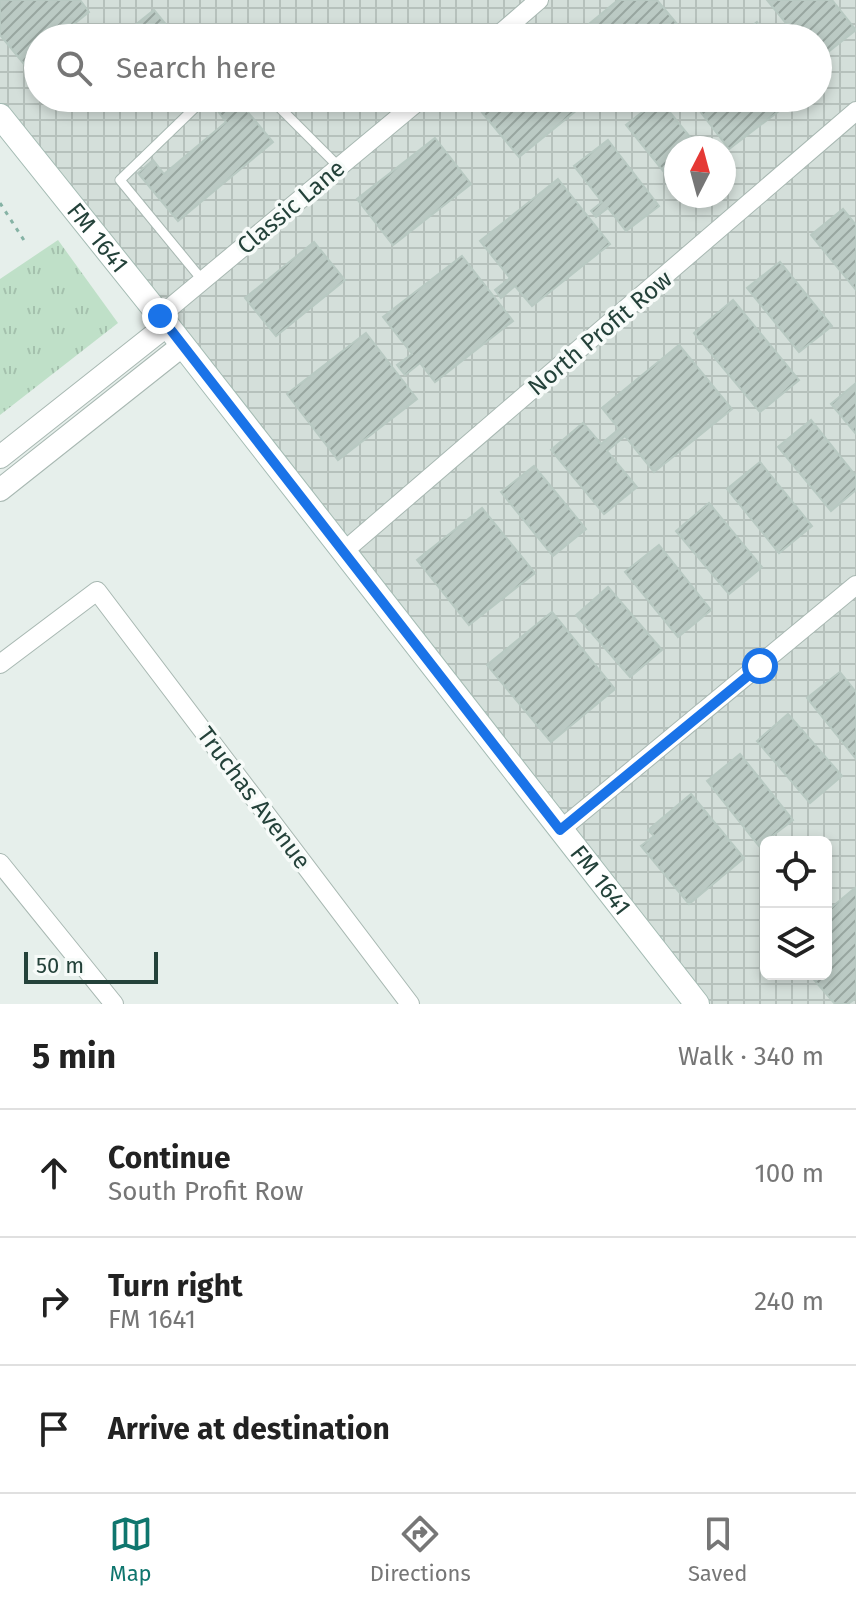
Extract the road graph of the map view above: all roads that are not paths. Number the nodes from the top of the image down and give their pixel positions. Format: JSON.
{"nodes":[{"id":1,"x":539,"y":0,"type":"edge"},
{"id":2,"x":511,"y":24,"type":"edge"},
{"id":3,"x":856,"y":111,"type":"edge"},
{"id":4,"x":190,"y":112,"type":"edge"},
{"id":5,"x":284,"y":112,"type":"edge"},
{"id":6,"x":405,"y":112,"type":"edge"},
{"id":7,"x":0,"y":116,"type":"edge"},
{"id":8,"x":339,"y":167,"type":"junction"},
{"id":9,"x":203,"y":281,"type":"junction"},
{"id":10,"x":164,"y":320,"type":"junction"},
{"id":11,"x":183,"y":345,"type":"junction"},
{"id":12,"x":0,"y":457,"type":"edge"},
{"id":13,"x":0,"y":490,"type":"edge"},
{"id":14,"x":343,"y":552,"type":"junction"},
{"id":15,"x":856,"y":585,"type":"edge"},
{"id":16,"x":0,"y":664,"type":"edge"},
{"id":17,"x":560,"y":830,"type":"junction"},
{"id":18,"x":0,"y":863,"type":"edge"},
{"id":19,"x":114,"y":1004,"type":"edge"},
{"id":20,"x":410,"y":1004,"type":"edge"},
{"id":21,"x":697,"y":1004,"type":"edge"}],
"edges":[{"from":1,"to":2,"type":"street"},
{"from":3,"to":14,"type":"street","name":"North Profit Row"},
{"from":4,"to":9,"type":"lane"},
{"from":5,"to":8,"type":"lane"},
{"from":6,"to":8,"type":"street","name":"Classic Lane"},
{"from":7,"to":10,"type":"main road","name":"FM 1641","number":"FM 1641"},
{"from":8,"to":9,"type":"street","name":"Classic Lane"},
{"from":9,"to":10,"type":"street","name":"Classic Lane"},
{"from":10,"to":11,"type":"main road","name":"FM 1641","number":"FM 1641"},
{"from":10,"to":12,"type":"street"},
{"from":11,"to":13,"type":"street"},
{"from":11,"to":14,"type":"main road","name":"FM 1641","number":"FM 1641"},
{"from":14,"to":17,"type":"main road","name":"FM 1641","number":"FM 1641"},
{"from":15,"to":17,"type":"street"},
{"from":16,"to":20,"type":"street","name":"Truchas Avenue"},
{"from":17,"to":21,"type":"main road","name":"FM 1641","number":"FM 1641"},
{"from":18,"to":19,"type":"street"}]}
